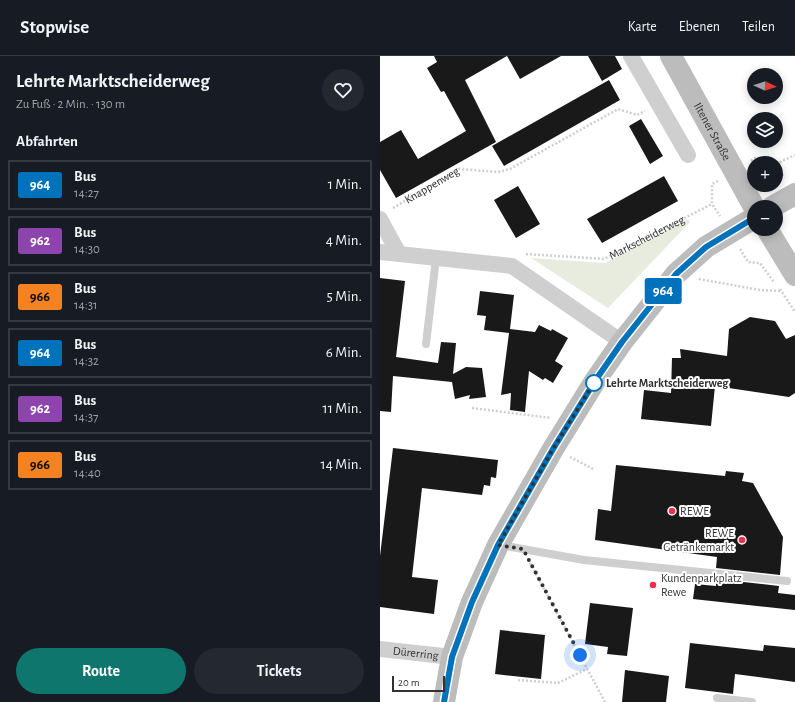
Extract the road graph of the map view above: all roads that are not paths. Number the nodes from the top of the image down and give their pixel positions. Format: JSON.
{"nodes":[{"id":1,"x":631,"y":56,"type":"edge"},
{"id":2,"x":671,"y":56,"type":"edge"},
{"id":3,"x":688,"y":155,"type":"dead end"},
{"id":4,"x":795,"y":194,"type":"edge"},
{"id":5,"x":750,"y":200,"type":"edge"},
{"id":6,"x":783,"y":201,"type":"edge"},
{"id":7,"x":383,"y":215,"type":"edge"},
{"id":8,"x":747,"y":222,"type":"edge"},
{"id":9,"x":770,"y":236,"type":"edge"},
{"id":10,"x":380,"y":252,"type":"edge"},
{"id":11,"x":399,"y":254,"type":"junction"},
{"id":12,"x":436,"y":258,"type":"junction"},
{"id":13,"x":788,"y":283,"type":"edge"},
{"id":14,"x":622,"y":342,"type":"junction"},
{"id":15,"x":426,"y":344,"type":"dead end"},
{"id":16,"x":498,"y":545,"type":"junction"},
{"id":17,"x":787,"y":582,"type":"dead end"},
{"id":18,"x":380,"y":649,"type":"edge"},
{"id":19,"x":452,"y":657,"type":"junction"},
{"id":20,"x":717,"y":698,"type":"dead end"},
{"id":21,"x":444,"y":702,"type":"edge"},
{"id":22,"x":752,"y":702,"type":"edge"}],
"edges":[{"from":1,"to":3,"type":"street"},
{"from":2,"to":5,"type":"street","name":"Iltener Straße"},
{"from":4,"to":6,"type":"street"},
{"from":7,"to":11,"type":"street"},
{"from":8,"to":14,"type":"street"},
{"from":9,"to":13,"type":"street"},
{"from":10,"to":11,"type":"street"},
{"from":11,"to":12,"type":"street"},
{"from":12,"to":14,"type":"street"},
{"from":12,"to":15,"type":"lane"},
{"from":14,"to":16,"type":"street"},
{"from":16,"to":17,"type":"lane"},
{"from":16,"to":19,"type":"street"},
{"from":18,"to":19,"type":"street","name":"Dürerring"},
{"from":19,"to":21,"type":"street"},
{"from":20,"to":22,"type":"lane"}]}
